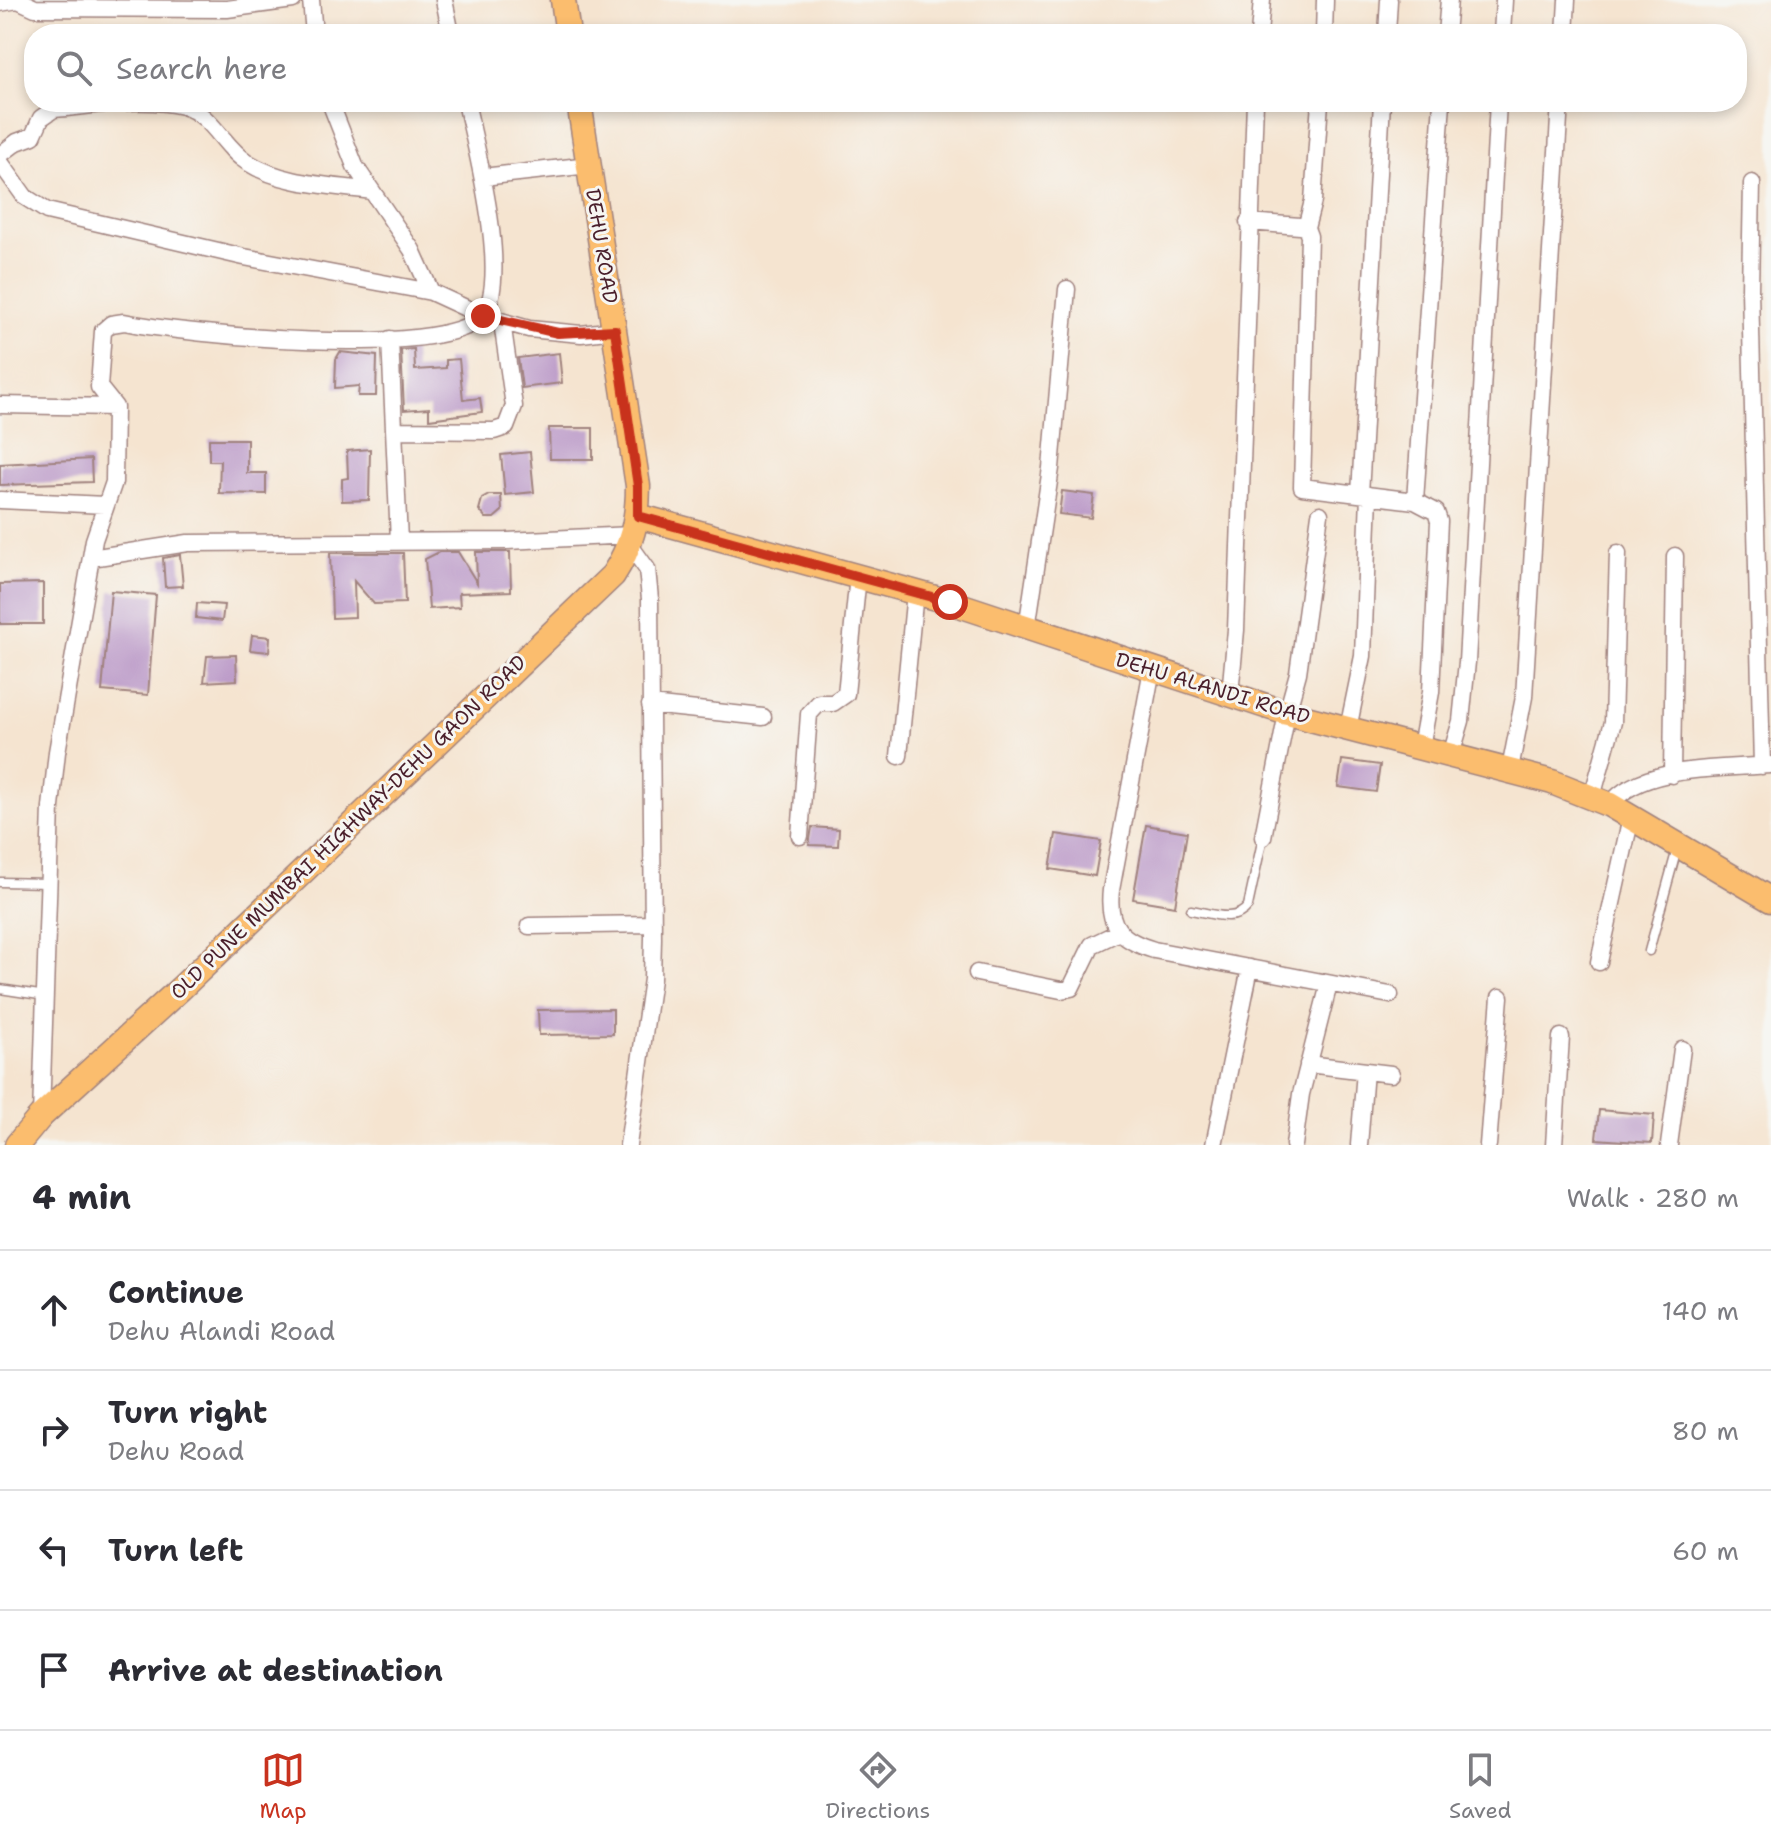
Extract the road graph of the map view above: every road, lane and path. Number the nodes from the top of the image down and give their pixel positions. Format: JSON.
{"nodes":[{"id":1,"x":18,"y":0,"type":"edge"},
{"id":2,"x":293,"y":0,"type":"edge"},
{"id":3,"x":311,"y":0,"type":"edge"},
{"id":4,"x":444,"y":0,"type":"edge"},
{"id":5,"x":563,"y":0,"type":"edge"},
{"id":6,"x":1262,"y":0,"type":"edge"},
{"id":7,"x":1325,"y":0,"type":"edge"},
{"id":8,"x":1389,"y":0,"type":"edge"},
{"id":9,"x":1449,"y":0,"type":"edge"},
{"id":10,"x":1504,"y":0,"type":"edge"},
{"id":11,"x":1567,"y":0,"type":"edge"},
{"id":12,"x":0,"y":3,"type":"edge"},
{"id":13,"x":313,"y":24,"type":"edge"},
{"id":14,"x":449,"y":24,"type":"edge"},
{"id":15,"x":567,"y":24,"type":"edge"},
{"id":16,"x":1260,"y":24,"type":"edge"},
{"id":17,"x":1324,"y":24,"type":"edge"},
{"id":18,"x":1388,"y":24,"type":"edge"},
{"id":19,"x":1447,"y":24,"type":"edge"},
{"id":20,"x":1503,"y":24,"type":"edge"},
{"id":21,"x":1566,"y":24,"type":"edge"},
{"id":22,"x":50,"y":112,"type":"edge"},
{"id":23,"x":197,"y":112,"type":"edge"},
{"id":24,"x":334,"y":112,"type":"edge"},
{"id":25,"x":468,"y":112,"type":"edge"},
{"id":26,"x":581,"y":112,"type":"edge"},
{"id":27,"x":1254,"y":112,"type":"edge"},
{"id":28,"x":1319,"y":112,"type":"edge"},
{"id":29,"x":1382,"y":112,"type":"edge"},
{"id":30,"x":1441,"y":112,"type":"edge"},
{"id":31,"x":1497,"y":112,"type":"edge"},
{"id":32,"x":1559,"y":112,"type":"edge"},
{"id":33,"x":0,"y":155,"type":"edge"},
{"id":34,"x":0,"y":162,"type":"edge"},
{"id":35,"x":589,"y":165,"type":"junction"},
{"id":36,"x":483,"y":177,"type":"junction"},
{"id":37,"x":1752,"y":183,"type":"dead end"},
{"id":38,"x":372,"y":191,"type":"junction"},
{"id":39,"x":1248,"y":222,"type":"junction"},
{"id":40,"x":1306,"y":228,"type":"junction"},
{"id":41,"x":1067,"y":289,"type":"dead end"},
{"id":42,"x":431,"y":292,"type":"junction"},
{"id":43,"x":483,"y":316,"type":"junction"},
{"id":44,"x":502,"y":322,"type":"junction"},
{"id":45,"x":615,"y":330,"type":"junction"},
{"id":46,"x":390,"y":339,"type":"junction"},
{"id":47,"x":0,"y":405,"type":"edge"},
{"id":48,"x":115,"y":407,"type":"junction"},
{"id":49,"x":394,"y":430,"type":"junction"},
{"id":50,"x":638,"y":486,"type":"joint"},
{"id":51,"x":1364,"y":495,"type":"junction"},
{"id":52,"x":0,"y":500,"type":"edge"},
{"id":53,"x":1415,"y":501,"type":"junction"},
{"id":54,"x":105,"y":505,"type":"junction"},
{"id":55,"x":1320,"y":514,"type":"dead end"},
{"id":56,"x":633,"y":532,"type":"junction"},
{"id":57,"x":399,"y":541,"type":"junction"},
{"id":58,"x":1618,"y":553,"type":"dead end"},
{"id":59,"x":1675,"y":556,"type":"dead end"},
{"id":60,"x":91,"y":558,"type":"junction"},
{"id":61,"x":858,"y":576,"type":"junction"},
{"id":62,"x":915,"y":592,"type":"junction"},
{"id":63,"x":1027,"y":628,"type":"junction"},
{"id":64,"x":1152,"y":669,"type":"junction"},
{"id":65,"x":1230,"y":694,"type":"junction"},
{"id":66,"x":650,"y":705,"type":"junction"},
{"id":67,"x":1287,"y":713,"type":"junction"},
{"id":68,"x":763,"y":717,"type":"dead end"},
{"id":69,"x":1348,"y":729,"type":"junction"},
{"id":70,"x":1421,"y":747,"type":"junction"},
{"id":71,"x":1451,"y":755,"type":"junction"},
{"id":72,"x":899,"y":756,"type":"dead end"},
{"id":73,"x":1766,"y":766,"type":"edge"},
{"id":74,"x":1510,"y":769,"type":"junction"},
{"id":75,"x":1672,"y":775,"type":"junction"},
{"id":76,"x":1611,"y":806,"type":"junction"},
{"id":77,"x":800,"y":836,"type":"dead end"},
{"id":78,"x":1263,"y":837,"type":"joint"},
{"id":79,"x":1678,"y":844,"type":"junction"},
{"id":80,"x":0,"y":882,"type":"edge"},
{"id":81,"x":49,"y":883,"type":"junction"},
{"id":82,"x":1771,"y":900,"type":"edge"},
{"id":83,"x":1191,"y":910,"type":"dead end"},
{"id":84,"x":653,"y":924,"type":"junction"},
{"id":85,"x":529,"y":926,"type":"dead end"},
{"id":86,"x":1117,"y":933,"type":"junction"},
{"id":87,"x":1649,"y":951,"type":"dead end"},
{"id":88,"x":1599,"y":962,"type":"dead end"},
{"id":89,"x":1250,"y":968,"type":"junction"},
{"id":90,"x":977,"y":973,"type":"dead end"},
{"id":91,"x":1329,"y":984,"type":"junction"},
{"id":92,"x":0,"y":990,"type":"edge"},
{"id":93,"x":1390,"y":995,"type":"dead end"},
{"id":94,"x":47,"y":996,"type":"junction"},
{"id":95,"x":1500,"y":997,"type":"dead end"},
{"id":96,"x":1561,"y":1037,"type":"dead end"},
{"id":97,"x":1682,"y":1049,"type":"dead end"},
{"id":98,"x":1308,"y":1064,"type":"junction"},
{"id":99,"x":1365,"y":1071,"type":"junction"},
{"id":100,"x":1391,"y":1074,"type":"dead end"},
{"id":101,"x":41,"y":1116,"type":"junction"},
{"id":102,"x":17,"y":1145,"type":"edge"},
{"id":103,"x":628,"y":1145,"type":"edge"},
{"id":104,"x":1214,"y":1145,"type":"edge"},
{"id":105,"x":1294,"y":1145,"type":"edge"},
{"id":106,"x":1359,"y":1145,"type":"edge"},
{"id":107,"x":1488,"y":1145,"type":"edge"},
{"id":108,"x":1554,"y":1145,"type":"edge"},
{"id":109,"x":1669,"y":1145,"type":"edge"}],
"edges":[{"from":1,"to":2,"type":"street"},
{"from":1,"to":12,"type":"street"},
{"from":3,"to":13,"type":"street"},
{"from":4,"to":14,"type":"street"},
{"from":5,"to":15,"type":"main road"},
{"from":6,"to":16,"type":"street"},
{"from":7,"to":17,"type":"street"},
{"from":8,"to":18,"type":"street"},
{"from":9,"to":19,"type":"street"},
{"from":10,"to":20,"type":"street"},
{"from":11,"to":21,"type":"street"},
{"from":22,"to":33,"type":"street"},
{"from":23,"to":38,"type":"street"},
{"from":24,"to":38,"type":"street"},
{"from":25,"to":36,"type":"street"},
{"from":26,"to":35,"type":"main road","name":"DEHU ROAD"},
{"from":27,"to":39,"type":"street"},
{"from":28,"to":40,"type":"street"},
{"from":29,"to":51,"type":"street"},
{"from":30,"to":53,"type":"street"},
{"from":31,"to":71,"type":"street"},
{"from":32,"to":74,"type":"street"},
{"from":34,"to":42,"type":"street"},
{"from":35,"to":36,"type":"street"},
{"from":35,"to":45,"type":"main road","name":"DEHU ROAD"},
{"from":36,"to":43,"type":"street"},
{"from":37,"to":73,"type":"street"},
{"from":38,"to":42,"type":"street"},
{"from":39,"to":40,"type":"street"},
{"from":39,"to":65,"type":"street"},
{"from":40,"to":51,"type":"street"},
{"from":41,"to":63,"type":"street"},
{"from":42,"to":43,"type":"street"},
{"from":43,"to":44,"type":"street"},
{"from":43,"to":46,"type":"street"},
{"from":44,"to":45,"type":"street"},
{"from":44,"to":49,"type":"street"},
{"from":45,"to":50,"type":"main road","name":"DEHU ROAD"},
{"from":46,"to":48,"type":"street"},
{"from":46,"to":49,"type":"street"},
{"from":47,"to":48,"type":"street"},
{"from":48,"to":54,"type":"street"},
{"from":49,"to":57,"type":"street"},
{"from":50,"to":56,"type":"main road","name":"OLD PUNE MUMBAI HIGHWAY-DEHU GAON ROAD"},
{"from":51,"to":53,"type":"street"},
{"from":51,"to":69,"type":"street"},
{"from":52,"to":54,"type":"street"},
{"from":53,"to":70,"type":"street"},
{"from":54,"to":60,"type":"street"},
{"from":55,"to":67,"type":"street"},
{"from":56,"to":57,"type":"street"},
{"from":56,"to":61,"type":"main road","name":"DEHU ALANDI ROAD"},
{"from":56,"to":66,"type":"street"},
{"from":56,"to":101,"type":"main road","name":"OLD PUNE MUMBAI HIGHWAY-DEHU GAON ROAD"},
{"from":57,"to":60,"type":"street"},
{"from":58,"to":76,"type":"street"},
{"from":59,"to":75,"type":"street"},
{"from":60,"to":81,"type":"street"},
{"from":61,"to":62,"type":"main road","name":"DEHU ALANDI ROAD"},
{"from":61,"to":77,"type":"street"},
{"from":62,"to":63,"type":"main road","name":"DEHU ALANDI ROAD"},
{"from":62,"to":72,"type":"street"},
{"from":63,"to":64,"type":"main road","name":"DEHU ALANDI ROAD"},
{"from":64,"to":65,"type":"main road","name":"DEHU ALANDI ROAD"},
{"from":64,"to":86,"type":"street"},
{"from":65,"to":67,"type":"main road","name":"DEHU ALANDI ROAD"},
{"from":66,"to":68,"type":"street"},
{"from":66,"to":84,"type":"street"},
{"from":67,"to":69,"type":"main road","name":"DEHU ALANDI ROAD"},
{"from":67,"to":78,"type":"street"},
{"from":69,"to":70,"type":"main road","name":"DEHU ALANDI ROAD"},
{"from":70,"to":71,"type":"main road","name":"DEHU ALANDI ROAD"},
{"from":71,"to":74,"type":"main road","name":"DEHU ALANDI ROAD"},
{"from":73,"to":75,"type":"street"},
{"from":74,"to":76,"type":"main road","name":"DEHU ALANDI ROAD"},
{"from":75,"to":76,"type":"street"},
{"from":76,"to":79,"type":"main road","name":"DEHU ALANDI ROAD"},
{"from":76,"to":88,"type":"street"},
{"from":78,"to":83,"type":"lane"},
{"from":79,"to":82,"type":"main road","name":"DEHU ALANDI ROAD"},
{"from":79,"to":87,"type":"lane"},
{"from":80,"to":81,"type":"lane"},
{"from":81,"to":94,"type":"street"},
{"from":84,"to":85,"type":"street"},
{"from":84,"to":103,"type":"street"},
{"from":86,"to":89,"type":"street"},
{"from":86,"to":90,"type":"street"},
{"from":89,"to":91,"type":"street"},
{"from":89,"to":104,"type":"street"},
{"from":91,"to":93,"type":"street"},
{"from":91,"to":98,"type":"street"},
{"from":92,"to":94,"type":"lane"},
{"from":94,"to":101,"type":"street"},
{"from":95,"to":107,"type":"street"},
{"from":96,"to":108,"type":"street"},
{"from":97,"to":109,"type":"street"},
{"from":98,"to":99,"type":"street"},
{"from":98,"to":105,"type":"street"},
{"from":99,"to":100,"type":"street"},
{"from":99,"to":106,"type":"street"},
{"from":101,"to":102,"type":"main road","name":"OLD PUNE MUMBAI HIGHWAY-DEHU GAON ROAD"}]}
